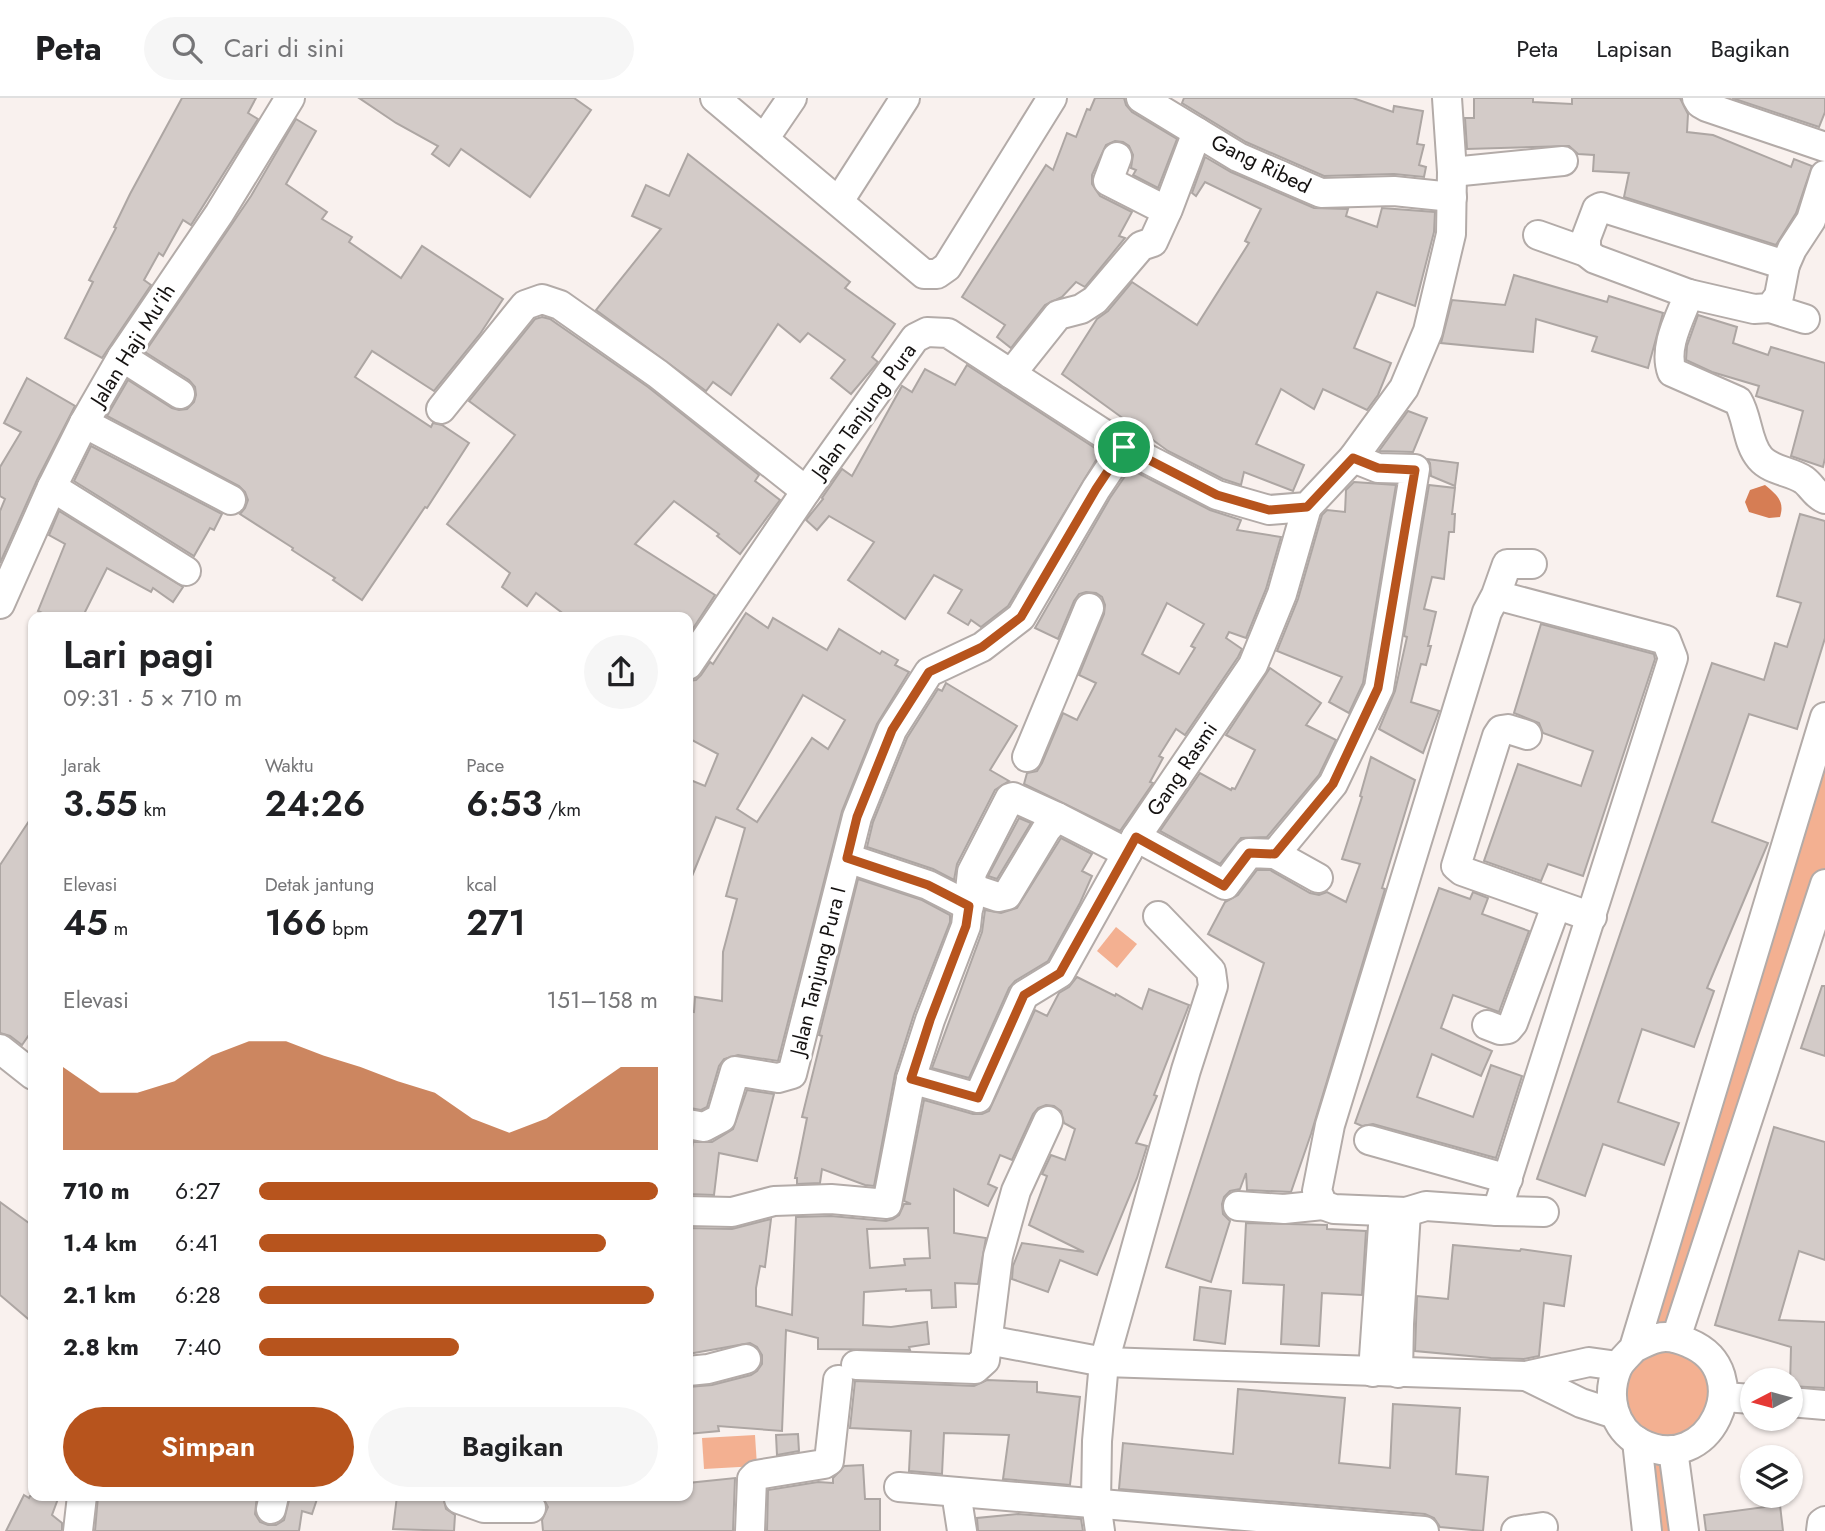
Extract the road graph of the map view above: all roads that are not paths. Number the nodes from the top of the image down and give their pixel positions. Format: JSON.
{"nodes":[{"id":1,"x":290,"y":98,"type":"edge"},
{"id":2,"x":715,"y":98,"type":"edge"},
{"id":3,"x":792,"y":98,"type":"edge"},
{"id":4,"x":905,"y":98,"type":"edge"},
{"id":5,"x":1052,"y":98,"type":"edge"},
{"id":6,"x":1141,"y":98,"type":"edge"},
{"id":7,"x":1447,"y":98,"type":"edge"},
{"id":8,"x":1697,"y":98,"type":"edge"},
{"id":9,"x":1197,"y":132,"type":"junction"},
{"id":10,"x":764,"y":139,"type":"junction"},
{"id":11,"x":1825,"y":147,"type":"edge"},
{"id":12,"x":1117,"y":157,"type":"dead end"},
{"id":13,"x":1563,"y":161,"type":"dead end"},
{"id":14,"x":1825,"y":175,"type":"edge"},
{"id":15,"x":1452,"y":184,"type":"junction"},
{"id":16,"x":839,"y":201,"type":"junction"},
{"id":17,"x":1167,"y":211,"type":"junction"},
{"id":18,"x":1538,"y":235,"type":"dead end"},
{"id":19,"x":1586,"y":252,"type":"junction"},
{"id":20,"x":1785,"y":265,"type":"junction"},
{"id":21,"x":1689,"y":294,"type":"junction"},
{"id":22,"x":1770,"y":308,"type":"junction"},
{"id":23,"x":1805,"y":319,"type":"dead end"},
{"id":24,"x":122,"y":357,"type":"junction"},
{"id":25,"x":1011,"y":374,"type":"junction"},
{"id":26,"x":180,"y":394,"type":"dead end"},
{"id":27,"x":441,"y":409,"type":"dead end"},
{"id":28,"x":84,"y":423,"type":"junction"},
{"id":29,"x":1124,"y":447,"type":"junction"},
{"id":30,"x":1353,"y":458,"type":"junction"},
{"id":31,"x":1815,"y":479,"type":"edge"},
{"id":32,"x":52,"y":487,"type":"junction"},
{"id":33,"x":806,"y":491,"type":"junction"},
{"id":34,"x":231,"y":499,"type":"dead end"},
{"id":35,"x":1825,"y":499,"type":"edge"},
{"id":36,"x":1307,"y":507,"type":"junction"},
{"id":37,"x":1508,"y":563,"type":"dead end"},
{"id":38,"x":186,"y":571,"type":"dead end"},
{"id":39,"x":1496,"y":595,"type":"junction"},
{"id":40,"x":0,"y":604,"type":"edge"},
{"id":41,"x":1089,"y":608,"type":"dead end"},
{"id":42,"x":693,"y":659,"type":"edge"},
{"id":43,"x":1825,"y":718,"type":"edge"},
{"id":44,"x":1527,"y":735,"type":"dead end"},
{"id":45,"x":1027,"y":757,"type":"dead end"},
{"id":46,"x":1057,"y":817,"type":"junction"},
{"id":47,"x":1132,"y":845,"type":"junction"},
{"id":48,"x":1275,"y":854,"type":"junction"},
{"id":49,"x":847,"y":858,"type":"junction"},
{"id":50,"x":1318,"y":878,"type":"dead end"},
{"id":51,"x":1823,"y":896,"type":"edge"},
{"id":52,"x":970,"y":897,"type":"junction"},
{"id":53,"x":1556,"y":906,"type":"junction"},
{"id":54,"x":1158,"y":916,"type":"dead end"},
{"id":55,"x":1592,"y":917,"type":"junction"},
{"id":56,"x":1816,"y":941,"type":"edge"},
{"id":57,"x":1487,"y":1026,"type":"dead end"},
{"id":58,"x":0,"y":1049,"type":"edge"},
{"id":59,"x":28,"y":1071,"type":"edge"},
{"id":60,"x":911,"y":1079,"type":"junction"},
{"id":61,"x":1048,"y":1121,"type":"dead end"},
{"id":62,"x":693,"y":1125,"type":"edge"},
{"id":63,"x":1368,"y":1140,"type":"dead end"},
{"id":64,"x":1507,"y":1179,"type":"junction"},
{"id":65,"x":1323,"y":1205,"type":"junction"},
{"id":66,"x":1238,"y":1206,"type":"dead end"},
{"id":67,"x":693,"y":1211,"type":"edge"},
{"id":68,"x":1395,"y":1211,"type":"junction"},
{"id":69,"x":1497,"y":1211,"type":"junction"},
{"id":70,"x":1544,"y":1212,"type":"dead end"},
{"id":71,"x":1676,"y":1338,"type":"junction"},
{"id":72,"x":988,"y":1340,"type":"junction"},
{"id":73,"x":1626,"y":1357,"type":"junction"},
{"id":74,"x":746,"y":1359,"type":"dead end"},
{"id":75,"x":1104,"y":1362,"type":"junction"},
{"id":76,"x":693,"y":1370,"type":"edge"},
{"id":77,"x":1386,"y":1372,"type":"junction"},
{"id":78,"x":1526,"y":1376,"type":"junction"},
{"id":79,"x":1724,"y":1397,"type":"junction"},
{"id":80,"x":1740,"y":1398,"type":"edge"},
{"id":81,"x":1803,"y":1403,"type":"edge"},
{"id":82,"x":1825,"y":1405,"type":"edge"},
{"id":83,"x":1615,"y":1414,"type":"junction"},
{"id":84,"x":1637,"y":1441,"type":"junction"},
{"id":85,"x":1673,"y":1450,"type":"junction"},
{"id":86,"x":899,"y":1487,"type":"dead end"},
{"id":87,"x":956,"y":1492,"type":"junction"},
{"id":88,"x":81,"y":1501,"type":"edge"},
{"id":89,"x":465,"y":1501,"type":"edge"},
{"id":90,"x":1096,"y":1503,"type":"junction"},
{"id":91,"x":531,"y":1512,"type":"edge"},
{"id":92,"x":1825,"y":1521,"type":"edge"},
{"id":93,"x":1234,"y":1523,"type":"edge"},
{"id":94,"x":1359,"y":1528,"type":"edge"},
{"id":95,"x":78,"y":1531,"type":"edge"},
{"id":96,"x":750,"y":1531,"type":"edge"},
{"id":97,"x":962,"y":1531,"type":"edge"},
{"id":98,"x":1100,"y":1531,"type":"edge"},
{"id":99,"x":1424,"y":1531,"type":"edge"},
{"id":100,"x":1647,"y":1531,"type":"edge"},
{"id":101,"x":1684,"y":1531,"type":"edge"},
{"id":102,"x":1821,"y":1531,"type":"edge"}],
"edges":[{"from":1,"to":24,"type":"street","name":"Jalan Haji Mu'ih"},
{"from":2,"to":10,"type":"street"},
{"from":3,"to":10,"type":"street"},
{"from":4,"to":16,"type":"street"},
{"from":5,"to":16,"type":"street"},
{"from":6,"to":9,"type":"street","name":"Gang Ribed"},
{"from":7,"to":15,"type":"street"},
{"from":8,"to":11,"type":"street"},
{"from":9,"to":15,"type":"street","name":"Gang Ribed"},
{"from":9,"to":17,"type":"street","name":"Gang Ribed"},
{"from":10,"to":16,"type":"street"},
{"from":12,"to":17,"type":"street"},
{"from":13,"to":15,"type":"street","name":"Gang Ribed"},
{"from":14,"to":20,"type":"street"},
{"from":15,"to":30,"type":"street"},
{"from":17,"to":25,"type":"street","name":"Gang Ribed"},
{"from":18,"to":19,"type":"street"},
{"from":19,"to":20,"type":"street"},
{"from":19,"to":21,"type":"street"},
{"from":20,"to":22,"type":"street"},
{"from":21,"to":22,"type":"street"},
{"from":21,"to":31,"type":"street"},
{"from":22,"to":23,"type":"street"},
{"from":24,"to":26,"type":"street"},
{"from":24,"to":28,"type":"street","name":"Jalan Haji Mu'ih"},
{"from":25,"to":29,"type":"street","name":"Jalan Tanjung Pura"},
{"from":25,"to":33,"type":"street","name":"Jalan Tanjung Pura"},
{"from":27,"to":33,"type":"street"},
{"from":28,"to":32,"type":"street","name":"Jalan Haji Mu'ih"},
{"from":28,"to":34,"type":"street"},
{"from":29,"to":36,"type":"street","name":"Jalan Tanjung Pura"},
{"from":29,"to":49,"type":"street","name":"Jalan Tanjung Pura I"},
{"from":30,"to":36,"type":"street"},
{"from":30,"to":48,"type":"street"},
{"from":31,"to":35,"type":"street"},
{"from":32,"to":38,"type":"street"},
{"from":32,"to":40,"type":"street","name":"Jalan Haji Mu'ih"},
{"from":33,"to":42,"type":"street","name":"Jalan Tanjung Pura"},
{"from":36,"to":47,"type":"street","name":"Gang Rasmi"},
{"from":37,"to":39,"type":"street"},
{"from":39,"to":55,"type":"street"},
{"from":39,"to":65,"type":"street"},
{"from":41,"to":45,"type":"street"},
{"from":43,"to":73,"type":"street"},
{"from":44,"to":53,"type":"street"},
{"from":46,"to":47,"type":"street"},
{"from":46,"to":52,"type":"street"},
{"from":46,"to":52,"type":"street"},
{"from":47,"to":48,"type":"street"},
{"from":47,"to":60,"type":"street","name":"Gang Rasmi"},
{"from":48,"to":50,"type":"street"},
{"from":49,"to":52,"type":"street"},
{"from":49,"to":62,"type":"street","name":"Jalan Tanjung Pura I"},
{"from":51,"to":56,"type":"street"},
{"from":52,"to":60,"type":"street"},
{"from":53,"to":55,"type":"street"},
{"from":53,"to":57,"type":"street"},
{"from":54,"to":75,"type":"street"},
{"from":55,"to":64,"type":"street"},
{"from":56,"to":71,"type":"street"},
{"from":58,"to":59,"type":"street"},
{"from":60,"to":67,"type":"street"},
{"from":61,"to":72,"type":"street"},
{"from":63,"to":64,"type":"street"},
{"from":64,"to":69,"type":"street"},
{"from":65,"to":66,"type":"street"},
{"from":65,"to":68,"type":"street"},
{"from":68,"to":69,"type":"street"},
{"from":68,"to":77,"type":"street"},
{"from":69,"to":70,"type":"street"},
{"from":71,"to":73,"type":"street"},
{"from":71,"to":79,"type":"street"},
{"from":72,"to":75,"type":"street"},
{"from":72,"to":96,"type":"street"},
{"from":73,"to":78,"type":"street"},
{"from":73,"to":83,"type":"street"},
{"from":74,"to":76,"type":"street"},
{"from":75,"to":77,"type":"street"},
{"from":75,"to":90,"type":"street"},
{"from":77,"to":78,"type":"street"},
{"from":78,"to":83,"type":"street"},
{"from":79,"to":80,"type":"street"},
{"from":79,"to":85,"type":"street"},
{"from":81,"to":82,"type":"street"},
{"from":83,"to":84,"type":"street"},
{"from":84,"to":85,"type":"street"},
{"from":84,"to":100,"type":"street"},
{"from":85,"to":101,"type":"street"},
{"from":86,"to":87,"type":"street"},
{"from":87,"to":90,"type":"street"},
{"from":87,"to":97,"type":"street"},
{"from":88,"to":95,"type":"street"},
{"from":89,"to":91,"type":"street"},
{"from":90,"to":93,"type":"street"},
{"from":90,"to":98,"type":"street"},
{"from":92,"to":102,"type":"street"},
{"from":93,"to":94,"type":"street"},
{"from":94,"to":99,"type":"street"}]}
